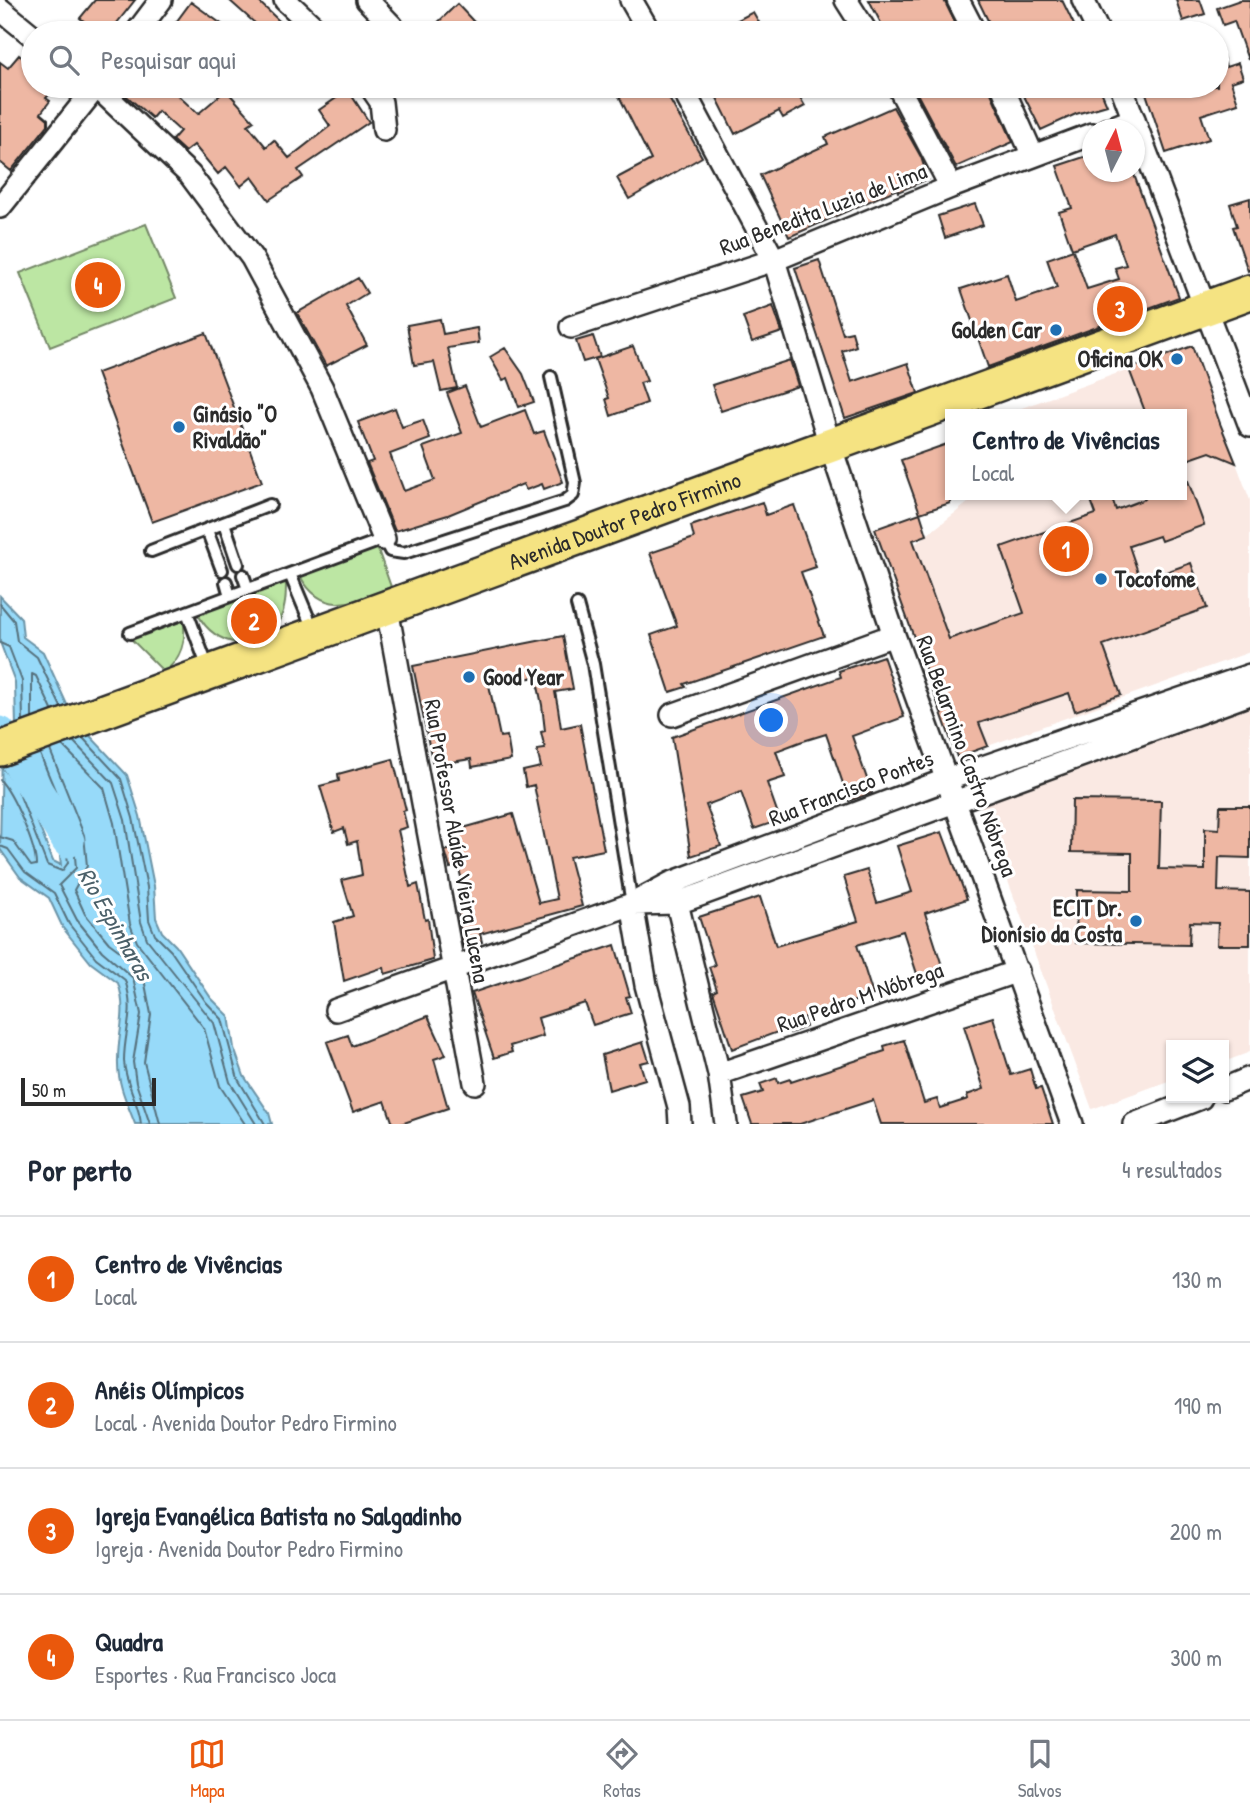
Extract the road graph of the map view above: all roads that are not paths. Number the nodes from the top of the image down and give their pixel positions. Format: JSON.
{"nodes":[{"id":1,"x":161,"y":0,"type":"edge"},
{"id":2,"x":285,"y":0,"type":"edge"},
{"id":3,"x":366,"y":0,"type":"edge"},
{"id":4,"x":631,"y":0,"type":"edge"},
{"id":5,"x":846,"y":0,"type":"edge"},
{"id":6,"x":958,"y":0,"type":"edge"},
{"id":7,"x":1083,"y":0,"type":"edge"},
{"id":8,"x":0,"y":9,"type":"edge"},
{"id":9,"x":145,"y":21,"type":"edge"},
{"id":10,"x":307,"y":21,"type":"edge"},
{"id":11,"x":387,"y":21,"type":"edge"},
{"id":12,"x":643,"y":21,"type":"edge"},
{"id":13,"x":859,"y":21,"type":"edge"},
{"id":14,"x":969,"y":21,"type":"edge"},
{"id":15,"x":1093,"y":21,"type":"edge"},
{"id":16,"x":21,"y":26,"type":"edge"},
{"id":17,"x":86,"y":98,"type":"edge"},
{"id":18,"x":109,"y":98,"type":"edge"},
{"id":19,"x":378,"y":98,"type":"edge"},
{"id":20,"x":687,"y":98,"type":"edge"},
{"id":21,"x":904,"y":98,"type":"edge"},
{"id":22,"x":1007,"y":98,"type":"edge"},
{"id":23,"x":1126,"y":98,"type":"edge"},
{"id":24,"x":1135,"y":119,"type":"edge"},
{"id":25,"x":384,"y":130,"type":"dead end"},
{"id":26,"x":1082,"y":138,"type":"edge"},
{"id":27,"x":1145,"y":145,"type":"edge"},
{"id":28,"x":1032,"y":156,"type":"junction"},
{"id":29,"x":951,"y":187,"type":"junction"},
{"id":30,"x":0,"y":207,"type":"edge"},
{"id":31,"x":774,"y":260,"type":"junction"},
{"id":32,"x":1250,"y":292,"type":"edge"},
{"id":33,"x":1208,"y":307,"type":"junction"},
{"id":34,"x":571,"y":327,"type":"dead end"},
{"id":35,"x":551,"y":377,"type":"dead end"},
{"id":36,"x":1250,"y":426,"type":"edge"},
{"id":37,"x":830,"y":445,"type":"junction"},
{"id":38,"x":270,"y":505,"type":"dead end"},
{"id":39,"x":224,"y":523,"type":"junction"},
{"id":40,"x":207,"y":530,"type":"junction"},
{"id":41,"x":384,"y":539,"type":"junction"},
{"id":42,"x":151,"y":551,"type":"dead end"},
{"id":43,"x":222,"y":570,"type":"dead end"},
{"id":44,"x":290,"y":574,"type":"junction"},
{"id":45,"x":226,"y":582,"type":"dead end"},
{"id":46,"x":248,"y":589,"type":"junction"},
{"id":47,"x":230,"y":596,"type":"junction"},
{"id":48,"x":577,"y":605,"type":"dead end"},
{"id":49,"x":387,"y":609,"type":"junction"},
{"id":50,"x":187,"y":612,"type":"junction"},
{"id":51,"x":130,"y":633,"type":"dead end"},
{"id":52,"x":315,"y":635,"type":"junction"},
{"id":53,"x":894,"y":635,"type":"junction"},
{"id":54,"x":210,"y":674,"type":"junction"},
{"id":55,"x":1250,"y":675,"type":"edge"},
{"id":56,"x":1250,"y":694,"type":"edge"},
{"id":57,"x":672,"y":715,"type":"dead end"},
{"id":58,"x":0,"y":749,"type":"edge"},
{"id":59,"x":948,"y":779,"type":"junction"},
{"id":60,"x":956,"y":801,"type":"junction"},
{"id":61,"x":674,"y":893,"type":"junction"},
{"id":62,"x":632,"y":904,"type":"junction"},
{"id":63,"x":453,"y":970,"type":"junction"},
{"id":64,"x":1018,"y":971,"type":"junction"},
{"id":65,"x":336,"y":1010,"type":"dead end"},
{"id":66,"x":719,"y":1074,"type":"junction"},
{"id":67,"x":1250,"y":1079,"type":"edge"},
{"id":68,"x":475,"y":1083,"type":"dead end"},
{"id":69,"x":1229,"y":1087,"type":"edge"},
{"id":70,"x":1188,"y":1103,"type":"edge"},
{"id":71,"x":680,"y":1124,"type":"edge"},
{"id":72,"x":726,"y":1124,"type":"edge"},
{"id":73,"x":1072,"y":1124,"type":"edge"},
{"id":74,"x":1133,"y":1124,"type":"edge"}],
"edges":[{"from":1,"to":9,"type":"street"},
{"from":2,"to":10,"type":"street"},
{"from":3,"to":11,"type":"street"},
{"from":4,"to":12,"type":"street"},
{"from":5,"to":13,"type":"street"},
{"from":6,"to":14,"type":"street"},
{"from":7,"to":15,"type":"street"},
{"from":8,"to":16,"type":"street"},
{"from":17,"to":30,"type":"street"},
{"from":18,"to":41,"type":"street"},
{"from":19,"to":25,"type":"street"},
{"from":20,"to":31,"type":"street","name":"Rua Belarmino Castro Nóbrega"},
{"from":21,"to":29,"type":"street"},
{"from":22,"to":28,"type":"street"},
{"from":23,"to":24,"type":"street"},
{"from":26,"to":28,"type":"street","name":"Rua Benedita Luzia de Lima"},
{"from":27,"to":33,"type":"street"},
{"from":28,"to":29,"type":"street","name":"Rua Benedita Luzia de Lima"},
{"from":29,"to":31,"type":"street","name":"Rua Benedita Luzia de Lima"},
{"from":31,"to":34,"type":"street","name":"Rua Benedita Luzia de Lima"},
{"from":31,"to":37,"type":"street","name":"Rua Belarmino Castro Nóbrega"},
{"from":32,"to":33,"type":"main road","name":"Avenida Doutor Pedro Firmino"},
{"from":33,"to":36,"type":"street"},
{"from":33,"to":37,"type":"main road","name":"Avenida Doutor Pedro Firmino"},
{"from":35,"to":41,"type":"lane"},
{"from":37,"to":49,"type":"main road","name":"Avenida Doutor Pedro Firmino"},
{"from":37,"to":53,"type":"street","name":"Rua Belarmino Castro Nóbrega"},
{"from":38,"to":39,"type":"lane"},
{"from":39,"to":40,"type":"lane"},
{"from":39,"to":46,"type":"lane"},
{"from":40,"to":42,"type":"lane"},
{"from":40,"to":43,"type":"lane"},
{"from":41,"to":44,"type":"lane"},
{"from":44,"to":46,"type":"lane"},
{"from":44,"to":52,"type":"lane"},
{"from":45,"to":47,"type":"lane"},
{"from":46,"to":47,"type":"lane"},
{"from":47,"to":50,"type":"lane"},
{"from":48,"to":62,"type":"lane"},
{"from":49,"to":52,"type":"main road","name":"Avenida Doutor Pedro Firmino"},
{"from":49,"to":63,"type":"street","name":"Rua Professor Alaíde Vieira Lucena"},
{"from":50,"to":51,"type":"lane"},
{"from":50,"to":54,"type":"lane"},
{"from":52,"to":54,"type":"main road","name":"Avenida Doutor Pedro Firmino"},
{"from":53,"to":57,"type":"street"},
{"from":53,"to":59,"type":"street","name":"Rua Belarmino Castro Nóbrega"},
{"from":54,"to":58,"type":"main road","name":"Avenida Doutor Pedro Firmino"},
{"from":55,"to":59,"type":"street","name":"Rua Francisco Pontes"},
{"from":56,"to":60,"type":"street","name":"Rua Francisco Pontes"},
{"from":59,"to":60,"type":"street","name":"Rua Belarmino Castro Nóbrega"},
{"from":59,"to":61,"type":"street","name":"Rua Francisco Pontes"},
{"from":60,"to":61,"type":"street","name":"Rua Francisco Pontes"},
{"from":60,"to":64,"type":"street","name":"Rua Belarmino Castro Nóbrega"},
{"from":61,"to":62,"type":"street","name":"Rua Francisco Pontes"},
{"from":61,"to":66,"type":"street"},
{"from":62,"to":63,"type":"street","name":"Rua Francisco Pontes"},
{"from":62,"to":71,"type":"street"},
{"from":63,"to":65,"type":"street","name":"Rua Francisco Pontes"},
{"from":63,"to":68,"type":"street","name":"Rua Professor Alaíde Vieira Lucena"},
{"from":64,"to":66,"type":"street","name":"Rua Pedro M Nóbrega"},
{"from":64,"to":73,"type":"street","name":"Rua Belarmino Castro Nóbrega"},
{"from":66,"to":72,"type":"street"},
{"from":67,"to":69,"type":"street"},
{"from":70,"to":74,"type":"street"}]}
